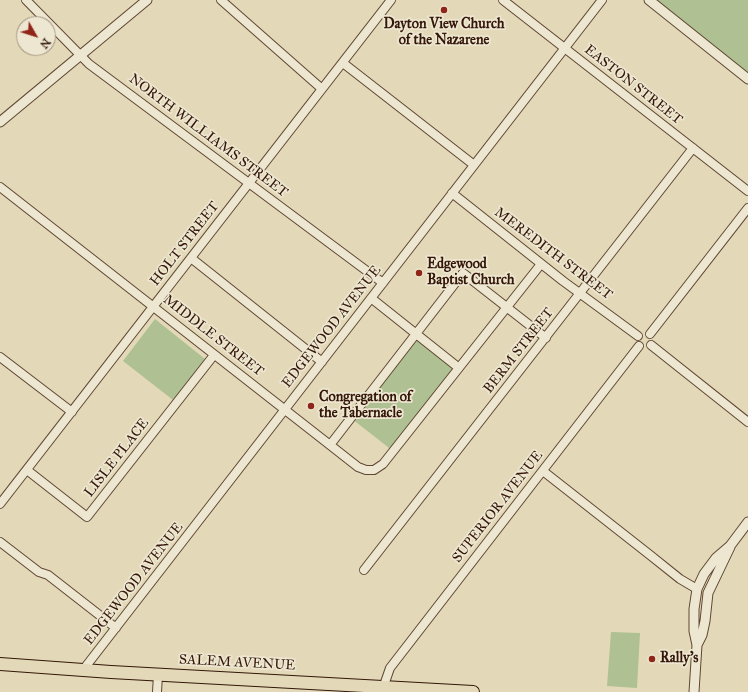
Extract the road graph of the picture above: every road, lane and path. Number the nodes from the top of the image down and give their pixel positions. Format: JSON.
{"nodes":[{"id":1,"x":26,"y":0,"type":"edge"},
{"id":2,"x":147,"y":0,"type":"edge"},
{"id":3,"x":221,"y":0,"type":"edge"},
{"id":4,"x":391,"y":0,"type":"edge"},
{"id":5,"x":503,"y":0,"type":"edge"},
{"id":6,"x":602,"y":0,"type":"edge"},
{"id":7,"x":649,"y":0,"type":"edge"},
{"id":8,"x":564,"y":48,"type":"junction"},
{"id":9,"x":80,"y":54,"type":"junction"},
{"id":10,"x":343,"y":63,"type":"junction"},
{"id":11,"x":748,"y":79,"type":"edge"},
{"id":12,"x":322,"y":89,"type":"junction"},
{"id":13,"x":0,"y":122,"type":"edge"},
{"id":14,"x":693,"y":148,"type":"junction"},
{"id":15,"x":474,"y":165,"type":"junction"},
{"id":16,"x":249,"y":184,"type":"junction"},
{"id":17,"x":0,"y":186,"type":"edge"},
{"id":18,"x":748,"y":190,"type":"edge"},
{"id":19,"x":452,"y":194,"type":"junction"},
{"id":20,"x":748,"y":208,"type":"edge"},
{"id":21,"x":191,"y":258,"type":"junction"},
{"id":22,"x":541,"y":264,"type":"junction"},
{"id":23,"x":383,"y":283,"type":"junction"},
{"id":24,"x":581,"y":293,"type":"junction"},
{"id":25,"x":371,"y":298,"type":"junction"},
{"id":26,"x":154,"y":306,"type":"junction"},
{"id":27,"x":506,"y":306,"type":"junction"},
{"id":28,"x":416,"y":334,"type":"junction"},
{"id":29,"x":650,"y":334,"type":"junction"},
{"id":30,"x":638,"y":336,"type":"junction"},
{"id":31,"x":546,"y":338,"type":"junction"},
{"id":32,"x":651,"y":345,"type":"junction"},
{"id":33,"x":639,"y":346,"type":"junction"},
{"id":34,"x":214,"y":355,"type":"junction"},
{"id":35,"x":0,"y":357,"type":"edge"},
{"id":36,"x":322,"y":362,"type":"junction"},
{"id":37,"x":459,"y":368,"type":"junction"},
{"id":38,"x":285,"y":409,"type":"junction"},
{"id":39,"x":72,"y":412,"type":"junction"},
{"id":40,"x":748,"y":422,"type":"edge"},
{"id":41,"x":330,"y":445,"type":"junction"},
{"id":42,"x":27,"y":470,"type":"junction"},
{"id":43,"x":543,"y":471,"type":"junction"},
{"id":44,"x":0,"y":504,"type":"edge"},
{"id":45,"x":748,"y":522,"type":"edge"},
{"id":46,"x":0,"y":542,"type":"edge"},
{"id":47,"x":730,"y":546,"type":"junction"},
{"id":48,"x":364,"y":570,"type":"dead end"},
{"id":49,"x":697,"y":589,"type":"junction"},
{"id":50,"x":116,"y":628,"type":"junction"},
{"id":51,"x":697,"y":645,"type":"junction"},
{"id":52,"x":0,"y":664,"type":"edge"},
{"id":53,"x":83,"y":670,"type":"junction"},
{"id":54,"x":158,"y":675,"type":"junction"},
{"id":55,"x":382,"y":689,"type":"edge"},
{"id":56,"x":157,"y":692,"type":"edge"},
{"id":57,"x":473,"y":692,"type":"edge"},
{"id":58,"x":694,"y":692,"type":"edge"}],
"edges":[{"from":1,"to":9,"type":"street","name":"NORTH WILLIAMS STREET"},
{"from":2,"to":9,"type":"street"},
{"from":3,"to":12,"type":"street"},
{"from":4,"to":10,"type":"street","name":"HOLT STREET"},
{"from":5,"to":8,"type":"street","name":"EASTON STREET"},
{"from":6,"to":8,"type":"street","name":"EDGEWOOD AVENUE"},
{"from":7,"to":11,"type":"street"},
{"from":8,"to":14,"type":"street","name":"EASTON STREET"},
{"from":8,"to":15,"type":"street","name":"EDGEWOOD AVENUE"},
{"from":9,"to":13,"type":"street"},
{"from":9,"to":16,"type":"street","name":"NORTH WILLIAMS STREET"},
{"from":10,"to":12,"type":"street","name":"HOLT STREET"},
{"from":10,"to":15,"type":"street"},
{"from":12,"to":16,"type":"street","name":"HOLT STREET"},
{"from":14,"to":18,"type":"street","name":"EASTON STREET"},
{"from":14,"to":24,"type":"street","name":"BERM STREET"},
{"from":15,"to":19,"type":"street","name":"EDGEWOOD AVENUE"},
{"from":16,"to":21,"type":"street","name":"HOLT STREET"},
{"from":16,"to":23,"type":"street","name":"NORTH WILLIAMS STREET"},
{"from":17,"to":26,"type":"street","name":"MIDDLE STREET"},
{"from":19,"to":22,"type":"street","name":"MEREDITH STREET"},
{"from":19,"to":23,"type":"street","name":"EDGEWOOD AVENUE"},
{"from":20,"to":29,"type":"street"},
{"from":21,"to":26,"type":"street","name":"HOLT STREET"},
{"from":21,"to":36,"type":"street"},
{"from":22,"to":24,"type":"street","name":"MEREDITH STREET"},
{"from":22,"to":27,"type":"street"},
{"from":23,"to":25,"type":"street","name":"EDGEWOOD AVENUE"},
{"from":24,"to":30,"type":"street","name":"MEREDITH STREET"},
{"from":24,"to":31,"type":"street","name":"BERM STREET"},
{"from":25,"to":28,"type":"street"},
{"from":25,"to":36,"type":"street","name":"EDGEWOOD AVENUE"},
{"from":26,"to":34,"type":"street","name":"MIDDLE STREET"},
{"from":26,"to":39,"type":"street","name":"HOLT STREET"},
{"from":27,"to":28,"type":"street"},
{"from":27,"to":31,"type":"street"},
{"from":27,"to":37,"type":"street"},
{"from":28,"to":37,"type":"street"},
{"from":28,"to":41,"type":"street"},
{"from":29,"to":30,"type":"street"},
{"from":29,"to":32,"type":"street"},
{"from":30,"to":33,"type":"street"},
{"from":31,"to":48,"type":"street","name":"BERM STREET"},
{"from":32,"to":33,"type":"street"},
{"from":32,"to":40,"type":"street"},
{"from":33,"to":43,"type":"street","name":"SUPERIOR AVENUE"},
{"from":34,"to":38,"type":"street","name":"MIDDLE STREET"},
{"from":34,"to":42,"type":"street","name":"LISLE PLACE"},
{"from":35,"to":39,"type":"street"},
{"from":36,"to":38,"type":"street","name":"EDGEWOOD AVENUE"},
{"from":37,"to":41,"type":"street","name":"MIDDLE STREET"},
{"from":38,"to":41,"type":"street","name":"MIDDLE STREET"},
{"from":38,"to":50,"type":"street","name":"EDGEWOOD AVENUE"},
{"from":39,"to":42,"type":"street","name":"HOLT STREET"},
{"from":42,"to":44,"type":"street","name":"HOLT STREET"},
{"from":43,"to":49,"type":"street"},
{"from":43,"to":55,"type":"street","name":"SUPERIOR AVENUE"},
{"from":45,"to":47,"type":"street"},
{"from":46,"to":50,"type":"street"},
{"from":47,"to":49,"type":"street"},
{"from":47,"to":51,"type":"street"},
{"from":49,"to":51,"type":"street"},
{"from":50,"to":53,"type":"street","name":"EDGEWOOD AVENUE"},
{"from":51,"to":58,"type":"street"},
{"from":52,"to":53,"type":"main road","name":"SALEM AVENUE"},
{"from":53,"to":54,"type":"main road","name":"SALEM AVENUE"},
{"from":54,"to":55,"type":"main road","name":"SALEM AVENUE"},
{"from":54,"to":56,"type":"street"},
{"from":55,"to":57,"type":"main road","name":"SALEM AVENUE"}]}
